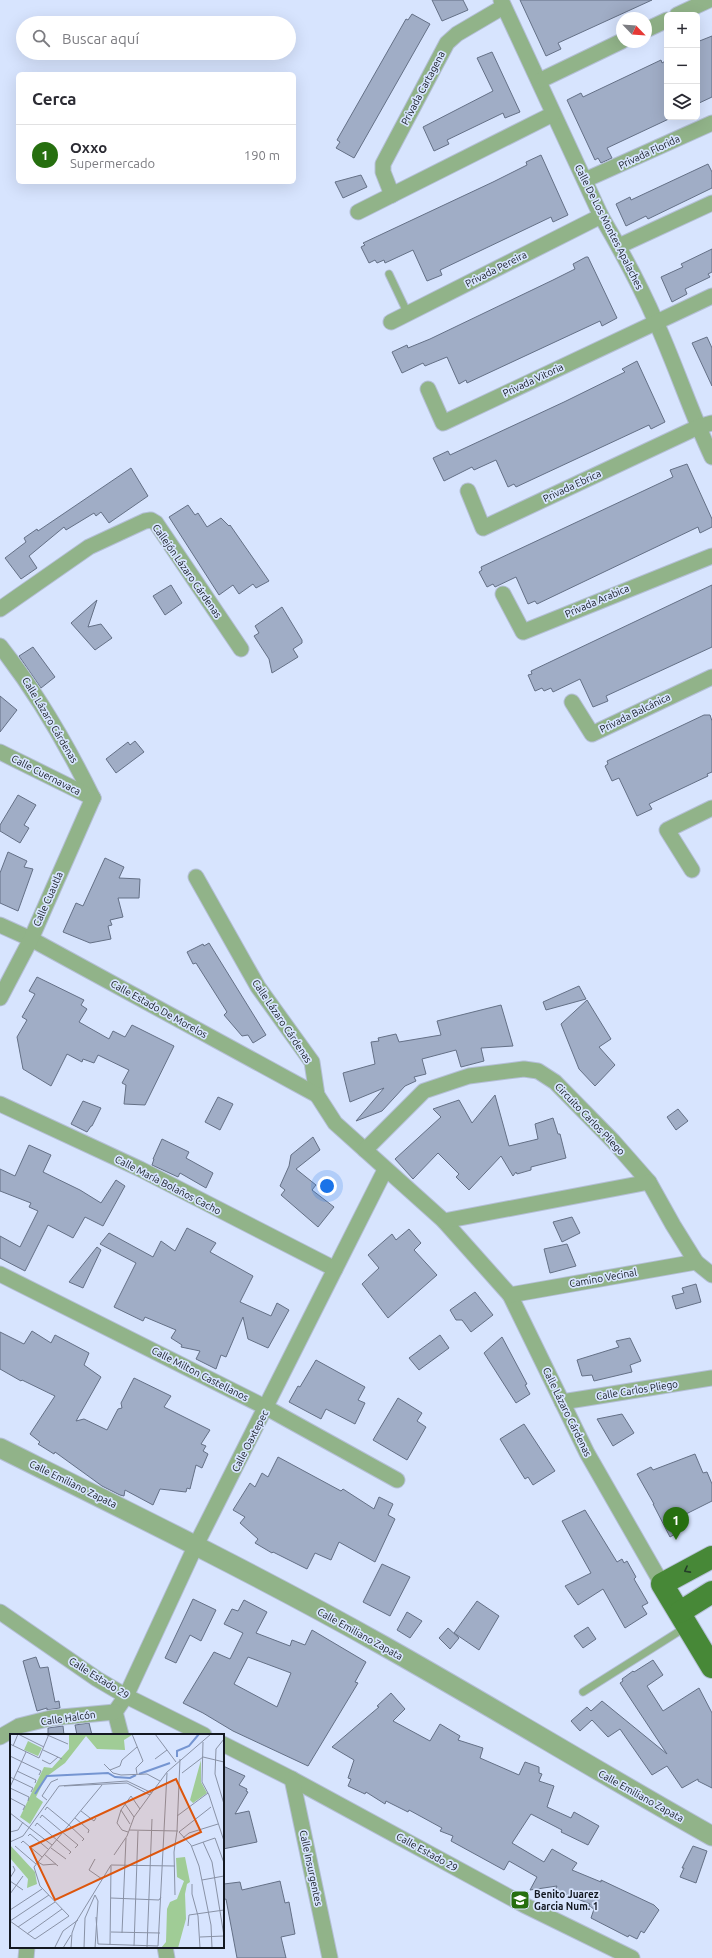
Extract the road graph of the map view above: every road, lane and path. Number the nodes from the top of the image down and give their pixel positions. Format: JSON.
{"nodes":[{"id":1,"x":709,"y":0,"type":"edge"},
{"id":2,"x":502,"y":3,"type":"edge"},
{"id":3,"x":683,"y":12,"type":"edge"},
{"id":4,"x":664,"y":21,"type":"edge"},
{"id":5,"x":652,"y":27,"type":"edge"},
{"id":6,"x":616,"y":45,"type":"edge"},
{"id":7,"x":539,"y":81,"type":"junction"},
{"id":8,"x":553,"y":114,"type":"junction"},
{"id":9,"x":712,"y":123,"type":"edge"},
{"id":10,"x":586,"y":180,"type":"junction"},
{"id":11,"x":392,"y":195,"type":"junction"},
{"id":12,"x":712,"y":203,"type":"edge"},
{"id":13,"x":358,"y":212,"type":"dead end"},
{"id":14,"x":601,"y":216,"type":"junction"},
{"id":15,"x":619,"y":246,"type":"junction"},
{"id":16,"x":389,"y":274,"type":"dead end"},
{"id":17,"x":712,"y":296,"type":"edge"},
{"id":18,"x":408,"y":314,"type":"junction"},
{"id":19,"x":656,"y":321,"type":"junction"},
{"id":20,"x":391,"y":322,"type":"dead end"},
{"id":21,"x":428,"y":389,"type":"dead end"},
{"id":22,"x":705,"y":425,"type":"edge"},
{"id":23,"x":712,"y":457,"type":"edge"},
{"id":24,"x":468,"y":491,"type":"dead end"},
{"id":25,"x":712,"y":556,"type":"edge"},
{"id":26,"x":503,"y":594,"type":"dead end"},
{"id":27,"x":0,"y":608,"type":"edge"},
{"id":28,"x":0,"y":646,"type":"edge"},
{"id":29,"x":241,"y":649,"type":"dead end"},
{"id":30,"x":712,"y":676,"type":"edge"},
{"id":31,"x":572,"y":702,"type":"dead end"},
{"id":32,"x":0,"y":752,"type":"edge"},
{"id":33,"x":93,"y":798,"type":"junction"},
{"id":34,"x":712,"y":808,"type":"edge"},
{"id":35,"x":692,"y":870,"type":"dead end"},
{"id":36,"x":196,"y":877,"type":"dead end"},
{"id":37,"x":0,"y":925,"type":"edge"},
{"id":38,"x":30,"y":939,"type":"junction"},
{"id":39,"x":0,"y":998,"type":"edge"},
{"id":40,"x":317,"y":1095,"type":"junction"},
{"id":41,"x":0,"y":1104,"type":"edge"},
{"id":42,"x":365,"y":1150,"type":"junction"},
{"id":43,"x":385,"y":1170,"type":"junction"},
{"id":44,"x":649,"y":1182,"type":"junction"},
{"id":45,"x":444,"y":1221,"type":"junction"},
{"id":46,"x":696,"y":1262,"type":"junction"},
{"id":47,"x":335,"y":1269,"type":"junction"},
{"id":48,"x":0,"y":1274,"type":"edge"},
{"id":49,"x":712,"y":1275,"type":"edge"},
{"id":50,"x":510,"y":1295,"type":"junction"},
{"id":51,"x":712,"y":1378,"type":"edge"},
{"id":52,"x":562,"y":1402,"type":"junction"},
{"id":53,"x":267,"y":1408,"type":"junction"},
{"id":54,"x":0,"y":1448,"type":"edge"},
{"id":55,"x":397,"y":1480,"type":"dead end"},
{"id":56,"x":196,"y":1545,"type":"junction"},
{"id":57,"x":712,"y":1557,"type":"edge"},
{"id":58,"x":662,"y":1584,"type":"junction"},
{"id":59,"x":712,"y":1592,"type":"edge"},
{"id":60,"x":0,"y":1612,"type":"edge"},
{"id":61,"x":684,"y":1619,"type":"junction"},
{"id":62,"x":712,"y":1667,"type":"edge"},
{"id":63,"x":583,"y":1692,"type":"dead end"},
{"id":64,"x":126,"y":1696,"type":"junction"},
{"id":65,"x":115,"y":1712,"type":"junction"},
{"id":66,"x":20,"y":1731,"type":"edge"},
{"id":67,"x":121,"y":1734,"type":"edge"},
{"id":68,"x":202,"y":1734,"type":"edge"},
{"id":69,"x":0,"y":1737,"type":"edge"},
{"id":70,"x":224,"y":1745,"type":"edge"},
{"id":71,"x":292,"y":1779,"type":"junction"},
{"id":72,"x":712,"y":1836,"type":"edge"},
{"id":73,"x":27,"y":1948,"type":"edge"},
{"id":74,"x":165,"y":1948,"type":"edge"},
{"id":75,"x":26,"y":1958,"type":"edge"},
{"id":76,"x":167,"y":1958,"type":"edge"},
{"id":77,"x":330,"y":1958,"type":"edge"},
{"id":78,"x":632,"y":1958,"type":"edge"}],
"edges":[{"from":1,"to":3,"type":"street"},
{"from":2,"to":7,"type":"street","name":"Calle De Los Montes Apalaches"},
{"from":2,"to":11,"type":"street","name":"Privada Cartagena"},
{"from":4,"to":5,"type":"street"},
{"from":6,"to":7,"type":"street"},
{"from":7,"to":8,"type":"street","name":"Calle De Los Montes Apalaches"},
{"from":8,"to":10,"type":"street","name":"Calle De Los Montes Apalaches"},
{"from":8,"to":11,"type":"street"},
{"from":9,"to":10,"type":"street","name":"Privada Florida"},
{"from":10,"to":14,"type":"street","name":"Calle De Los Montes Apalaches"},
{"from":11,"to":13,"type":"street"},
{"from":12,"to":15,"type":"street"},
{"from":14,"to":15,"type":"street","name":"Calle De Los Montes Apalaches"},
{"from":14,"to":18,"type":"street","name":"Privada Pereira"},
{"from":15,"to":19,"type":"street","name":"Calle De Los Montes Apalaches"},
{"from":16,"to":18,"type":"lane"},
{"from":17,"to":19,"type":"street"},
{"from":18,"to":20,"type":"street","name":"Privada Pereira"},
{"from":19,"to":21,"type":"street","name":"Privada Vitoria"},
{"from":19,"to":22,"type":"street","name":"Calle De Los Montes Apalaches"},
{"from":22,"to":23,"type":"street","name":"Calle De Los Montes Apalaches"},
{"from":22,"to":24,"type":"street","name":"Privada Ebrica"},
{"from":25,"to":26,"type":"street","name":"Privada Arabica"},
{"from":27,"to":29,"type":"street","name":"Callejón Lázaro Cárdenas"},
{"from":28,"to":33,"type":"street","name":"Calle Lázaro Cárdenas"},
{"from":30,"to":31,"type":"street","name":"Privada Balcánica"},
{"from":32,"to":33,"type":"street","name":"Calle Cuernavaca"},
{"from":33,"to":38,"type":"street","name":"Calle Cuautla"},
{"from":34,"to":35,"type":"street"},
{"from":36,"to":40,"type":"street","name":"Calle Lázaro Cárdenas"},
{"from":37,"to":38,"type":"street","name":"Calle Estado De Morelos"},
{"from":38,"to":39,"type":"street","name":"Calle Cuautla"},
{"from":38,"to":40,"type":"street","name":"Calle Estado De Morelos"},
{"from":40,"to":42,"type":"street","name":"Calle Lázaro Cárdenas"},
{"from":41,"to":47,"type":"street","name":"Calle María Bolaños Cacho"},
{"from":42,"to":43,"type":"street","name":"Calle Lázaro Cárdenas"},
{"from":42,"to":44,"type":"street","name":"Circuito Carlos Pliego"},
{"from":43,"to":45,"type":"street","name":"Calle Lázaro Cárdenas"},
{"from":43,"to":47,"type":"street","name":"Calle Oaxtepec"},
{"from":44,"to":45,"type":"street"},
{"from":44,"to":46,"type":"street","name":"Circuito Carlos Pliego"},
{"from":45,"to":50,"type":"street","name":"Calle Lázaro Cárdenas"},
{"from":46,"to":49,"type":"street","name":"Circuito Carlos Pliego"},
{"from":46,"to":50,"type":"street","name":"Camino Vecinal"},
{"from":47,"to":53,"type":"street","name":"Calle Oaxtepec"},
{"from":48,"to":53,"type":"street","name":"Calle Milton Castellanos"},
{"from":50,"to":52,"type":"street","name":"Calle Lázaro Cárdenas"},
{"from":51,"to":52,"type":"street","name":"Calle Carlos Pliego"},
{"from":52,"to":58,"type":"street","name":"Calle Lázaro Cárdenas"},
{"from":53,"to":55,"type":"street","name":"Calle Milton Castellanos"},
{"from":53,"to":56,"type":"street","name":"Calle Oaxtepec"},
{"from":54,"to":56,"type":"street","name":"Calle Emiliano Zapata"},
{"from":56,"to":64,"type":"street","name":"Calle Oaxtepec"},
{"from":56,"to":72,"type":"street","name":"Calle Emiliano Zapata"},
{"from":57,"to":58,"type":"main road","one_way":true},
{"from":58,"to":61,"type":"main road","name":"Calle Lázaro Cárdenas"},
{"from":59,"to":61,"type":"main road"},
{"from":60,"to":64,"type":"street","name":"Calle Estado 29"},
{"from":61,"to":62,"type":"main road","name":"Calle Lázaro Cárdenas"},
{"from":61,"to":63,"type":"lane"},
{"from":64,"to":65,"type":"street","name":"Calle Oaxtepec"},
{"from":64,"to":68,"type":"street","name":"Calle Estado 29"},
{"from":65,"to":66,"type":"street","name":"Calle Halcón"},
{"from":65,"to":67,"type":"street"},
{"from":66,"to":69,"type":"street","name":"Calle Halcón"},
{"from":70,"to":71,"type":"street","name":"Calle Estado 29"},
{"from":71,"to":77,"type":"street","name":"Calle Insurgentes"},
{"from":71,"to":78,"type":"street","name":"Calle Estado 29"},
{"from":73,"to":75,"type":"street"},
{"from":74,"to":76,"type":"street"}]}
